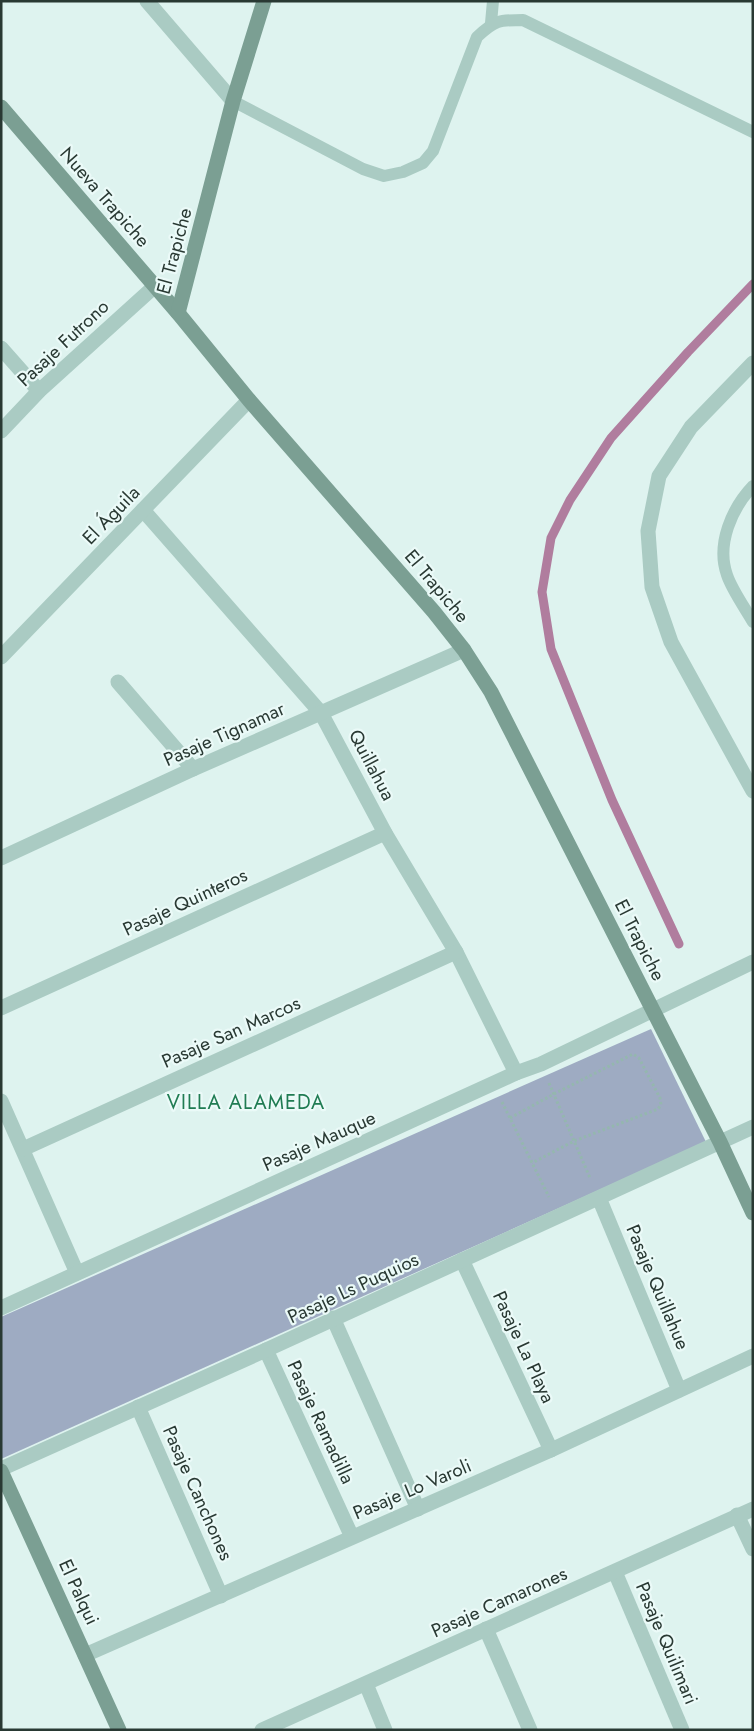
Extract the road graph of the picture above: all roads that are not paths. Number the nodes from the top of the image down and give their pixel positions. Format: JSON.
{"nodes":[{"id":1,"x":147,"y":1,"type":"edge"},
{"id":2,"x":264,"y":1,"type":"edge"},
{"id":3,"x":493,"y":1,"type":"edge"},
{"id":4,"x":491,"y":23,"type":"junction"},
{"id":5,"x":233,"y":101,"type":"junction"},
{"id":6,"x":1,"y":108,"type":"edge"},
{"id":7,"x":753,"y":132,"type":"edge"},
{"id":8,"x":155,"y":286,"type":"junction"},
{"id":9,"x":178,"y":313,"type":"junction"},
{"id":10,"x":1,"y":348,"type":"edge"},
{"id":11,"x":753,"y":364,"type":"edge"},
{"id":12,"x":38,"y":391,"type":"junction"},
{"id":13,"x":249,"y":400,"type":"junction"},
{"id":14,"x":1,"y":431,"type":"edge"},
{"id":15,"x":753,"y":486,"type":"edge"},
{"id":16,"x":144,"y":510,"type":"junction"},
{"id":17,"x":753,"y":622,"type":"edge"},
{"id":18,"x":464,"y":650,"type":"junction"},
{"id":19,"x":1,"y":657,"type":"edge"},
{"id":20,"x":118,"y":682,"type":"dead end"},
{"id":21,"x":321,"y":713,"type":"junction"},
{"id":22,"x":193,"y":769,"type":"junction"},
{"id":23,"x":753,"y":791,"type":"edge"},
{"id":24,"x":386,"y":833,"type":"junction"},
{"id":25,"x":1,"y":858,"type":"edge"},
{"id":26,"x":456,"y":952,"type":"junction"},
{"id":27,"x":753,"y":962,"type":"edge"},
{"id":28,"x":1,"y":1008,"type":"edge"},
{"id":29,"x":653,"y":1010,"type":"junction"},
{"id":30,"x":516,"y":1073,"type":"junction"},
{"id":31,"x":1,"y":1100,"type":"edge"},
{"id":32,"x":753,"y":1127,"type":"edge"},
{"id":33,"x":720,"y":1142,"type":"junction"},
{"id":34,"x":23,"y":1149,"type":"junction"},
{"id":35,"x":599,"y":1198,"type":"junction"},
{"id":36,"x":753,"y":1213,"type":"edge"},
{"id":37,"x":462,"y":1260,"type":"junction"},
{"id":38,"x":77,"y":1273,"type":"junction"},
{"id":39,"x":1,"y":1308,"type":"edge"},
{"id":40,"x":333,"y":1318,"type":"junction"},
{"id":41,"x":266,"y":1350,"type":"junction"},
{"id":42,"x":753,"y":1356,"type":"edge"},
{"id":43,"x":679,"y":1390,"type":"junction"},
{"id":44,"x":138,"y":1407,"type":"junction"},
{"id":45,"x":550,"y":1450,"type":"junction"},
{"id":46,"x":1,"y":1470,"type":"edge"},
{"id":47,"x":753,"y":1508,"type":"edge"},
{"id":48,"x":418,"y":1509,"type":"junction"},
{"id":49,"x":738,"y":1515,"type":"junction"},
{"id":50,"x":352,"y":1537,"type":"junction"},
{"id":51,"x":753,"y":1549,"type":"edge"},
{"id":52,"x":615,"y":1572,"type":"junction"},
{"id":53,"x":221,"y":1596,"type":"junction"},
{"id":54,"x":486,"y":1629,"type":"junction"},
{"id":55,"x":86,"y":1655,"type":"junction"},
{"id":56,"x":366,"y":1684,"type":"junction"},
{"id":57,"x":119,"y":1730,"type":"edge"},
{"id":58,"x":262,"y":1730,"type":"edge"},
{"id":59,"x":386,"y":1730,"type":"edge"},
{"id":60,"x":530,"y":1730,"type":"edge"},
{"id":61,"x":682,"y":1730,"type":"edge"}],
"edges":[{"from":1,"to":5,"type":"street"},
{"from":2,"to":5,"type":"street","name":"El Trapiche"},
{"from":3,"to":4,"type":"lane"},
{"from":4,"to":5,"type":"lane"},
{"from":4,"to":7,"type":"lane"},
{"from":5,"to":9,"type":"street","name":"El Trapiche"},
{"from":6,"to":8,"type":"street","name":"Nueva Trapiche"},
{"from":8,"to":9,"type":"street","name":"Nueva Trapiche"},
{"from":8,"to":12,"type":"street","name":"Pasaje Futrono"},
{"from":9,"to":13,"type":"street","name":"El Trapiche"},
{"from":10,"to":12,"type":"street"},
{"from":11,"to":23,"type":"street"},
{"from":12,"to":14,"type":"street","name":"Pasaje Futrono"},
{"from":13,"to":16,"type":"street","name":"El Águila"},
{"from":13,"to":18,"type":"street","name":"El Trapiche"},
{"from":15,"to":17,"type":"lane"},
{"from":16,"to":19,"type":"street","name":"El Águila"},
{"from":16,"to":21,"type":"street","name":"Quillahua"},
{"from":18,"to":21,"type":"street","name":"Pasaje Tignamar"},
{"from":18,"to":29,"type":"street","name":"El Trapiche"},
{"from":20,"to":22,"type":"street"},
{"from":21,"to":22,"type":"street","name":"Pasaje Tignamar"},
{"from":21,"to":24,"type":"street","name":"Quillahua"},
{"from":22,"to":25,"type":"street","name":"Pasaje Tignamar"},
{"from":24,"to":26,"type":"street","name":"Quillahua"},
{"from":24,"to":28,"type":"street","name":"Pasaje Quinteros"},
{"from":26,"to":30,"type":"street","name":"Quillahua"},
{"from":26,"to":34,"type":"street","name":"Pasaje San Marcos"},
{"from":27,"to":29,"type":"street","name":"Pasaje Mauque"},
{"from":29,"to":30,"type":"street","name":"Pasaje Mauque"},
{"from":29,"to":33,"type":"street","name":"El Trapiche"},
{"from":30,"to":38,"type":"street","name":"Pasaje Mauque"},
{"from":31,"to":34,"type":"street"},
{"from":32,"to":33,"type":"street","name":"Pasaje Ls Puquios"},
{"from":33,"to":35,"type":"street","name":"Pasaje Ls Puquios"},
{"from":33,"to":36,"type":"street","name":"El Trapiche"},
{"from":34,"to":38,"type":"street"},
{"from":35,"to":37,"type":"street","name":"Pasaje Ls Puquios"},
{"from":35,"to":43,"type":"street","name":"Pasaje Quillahue"},
{"from":37,"to":40,"type":"street","name":"Pasaje Ls Puquios"},
{"from":37,"to":45,"type":"street","name":"Pasaje La Playa"},
{"from":38,"to":39,"type":"street","name":"Pasaje Mauque"},
{"from":40,"to":41,"type":"street","name":"Pasaje Ls Puquios"},
{"from":40,"to":48,"type":"street"},
{"from":41,"to":44,"type":"street","name":"Pasaje Ls Puquios"},
{"from":41,"to":50,"type":"street","name":"Pasaje Ramadilla"},
{"from":42,"to":43,"type":"street","name":"Pasaje Lo Varoli"},
{"from":43,"to":45,"type":"street","name":"Pasaje Lo Varoli"},
{"from":44,"to":46,"type":"street","name":"Pasaje Ls Puquios"},
{"from":44,"to":53,"type":"street","name":"Pasaje Canchones"},
{"from":45,"to":48,"type":"street","name":"Pasaje Lo Varoli"},
{"from":46,"to":55,"type":"street","name":"El Palqui"},
{"from":47,"to":49,"type":"street","name":"Pasaje Camarones"},
{"from":48,"to":50,"type":"street","name":"Pasaje Lo Varoli"},
{"from":49,"to":51,"type":"street"},
{"from":49,"to":52,"type":"street","name":"Pasaje Camarones"},
{"from":50,"to":53,"type":"street","name":"Pasaje Lo Varoli"},
{"from":52,"to":54,"type":"street","name":"Pasaje Camarones"},
{"from":52,"to":61,"type":"street","name":"Pasaje Quilimari"},
{"from":53,"to":55,"type":"street","name":"Pasaje Lo Varoli"},
{"from":54,"to":56,"type":"street","name":"Pasaje Camarones"},
{"from":54,"to":60,"type":"street"},
{"from":55,"to":57,"type":"street","name":"El Palqui"},
{"from":56,"to":58,"type":"street","name":"Pasaje Camarones"},
{"from":56,"to":59,"type":"street"}]}
